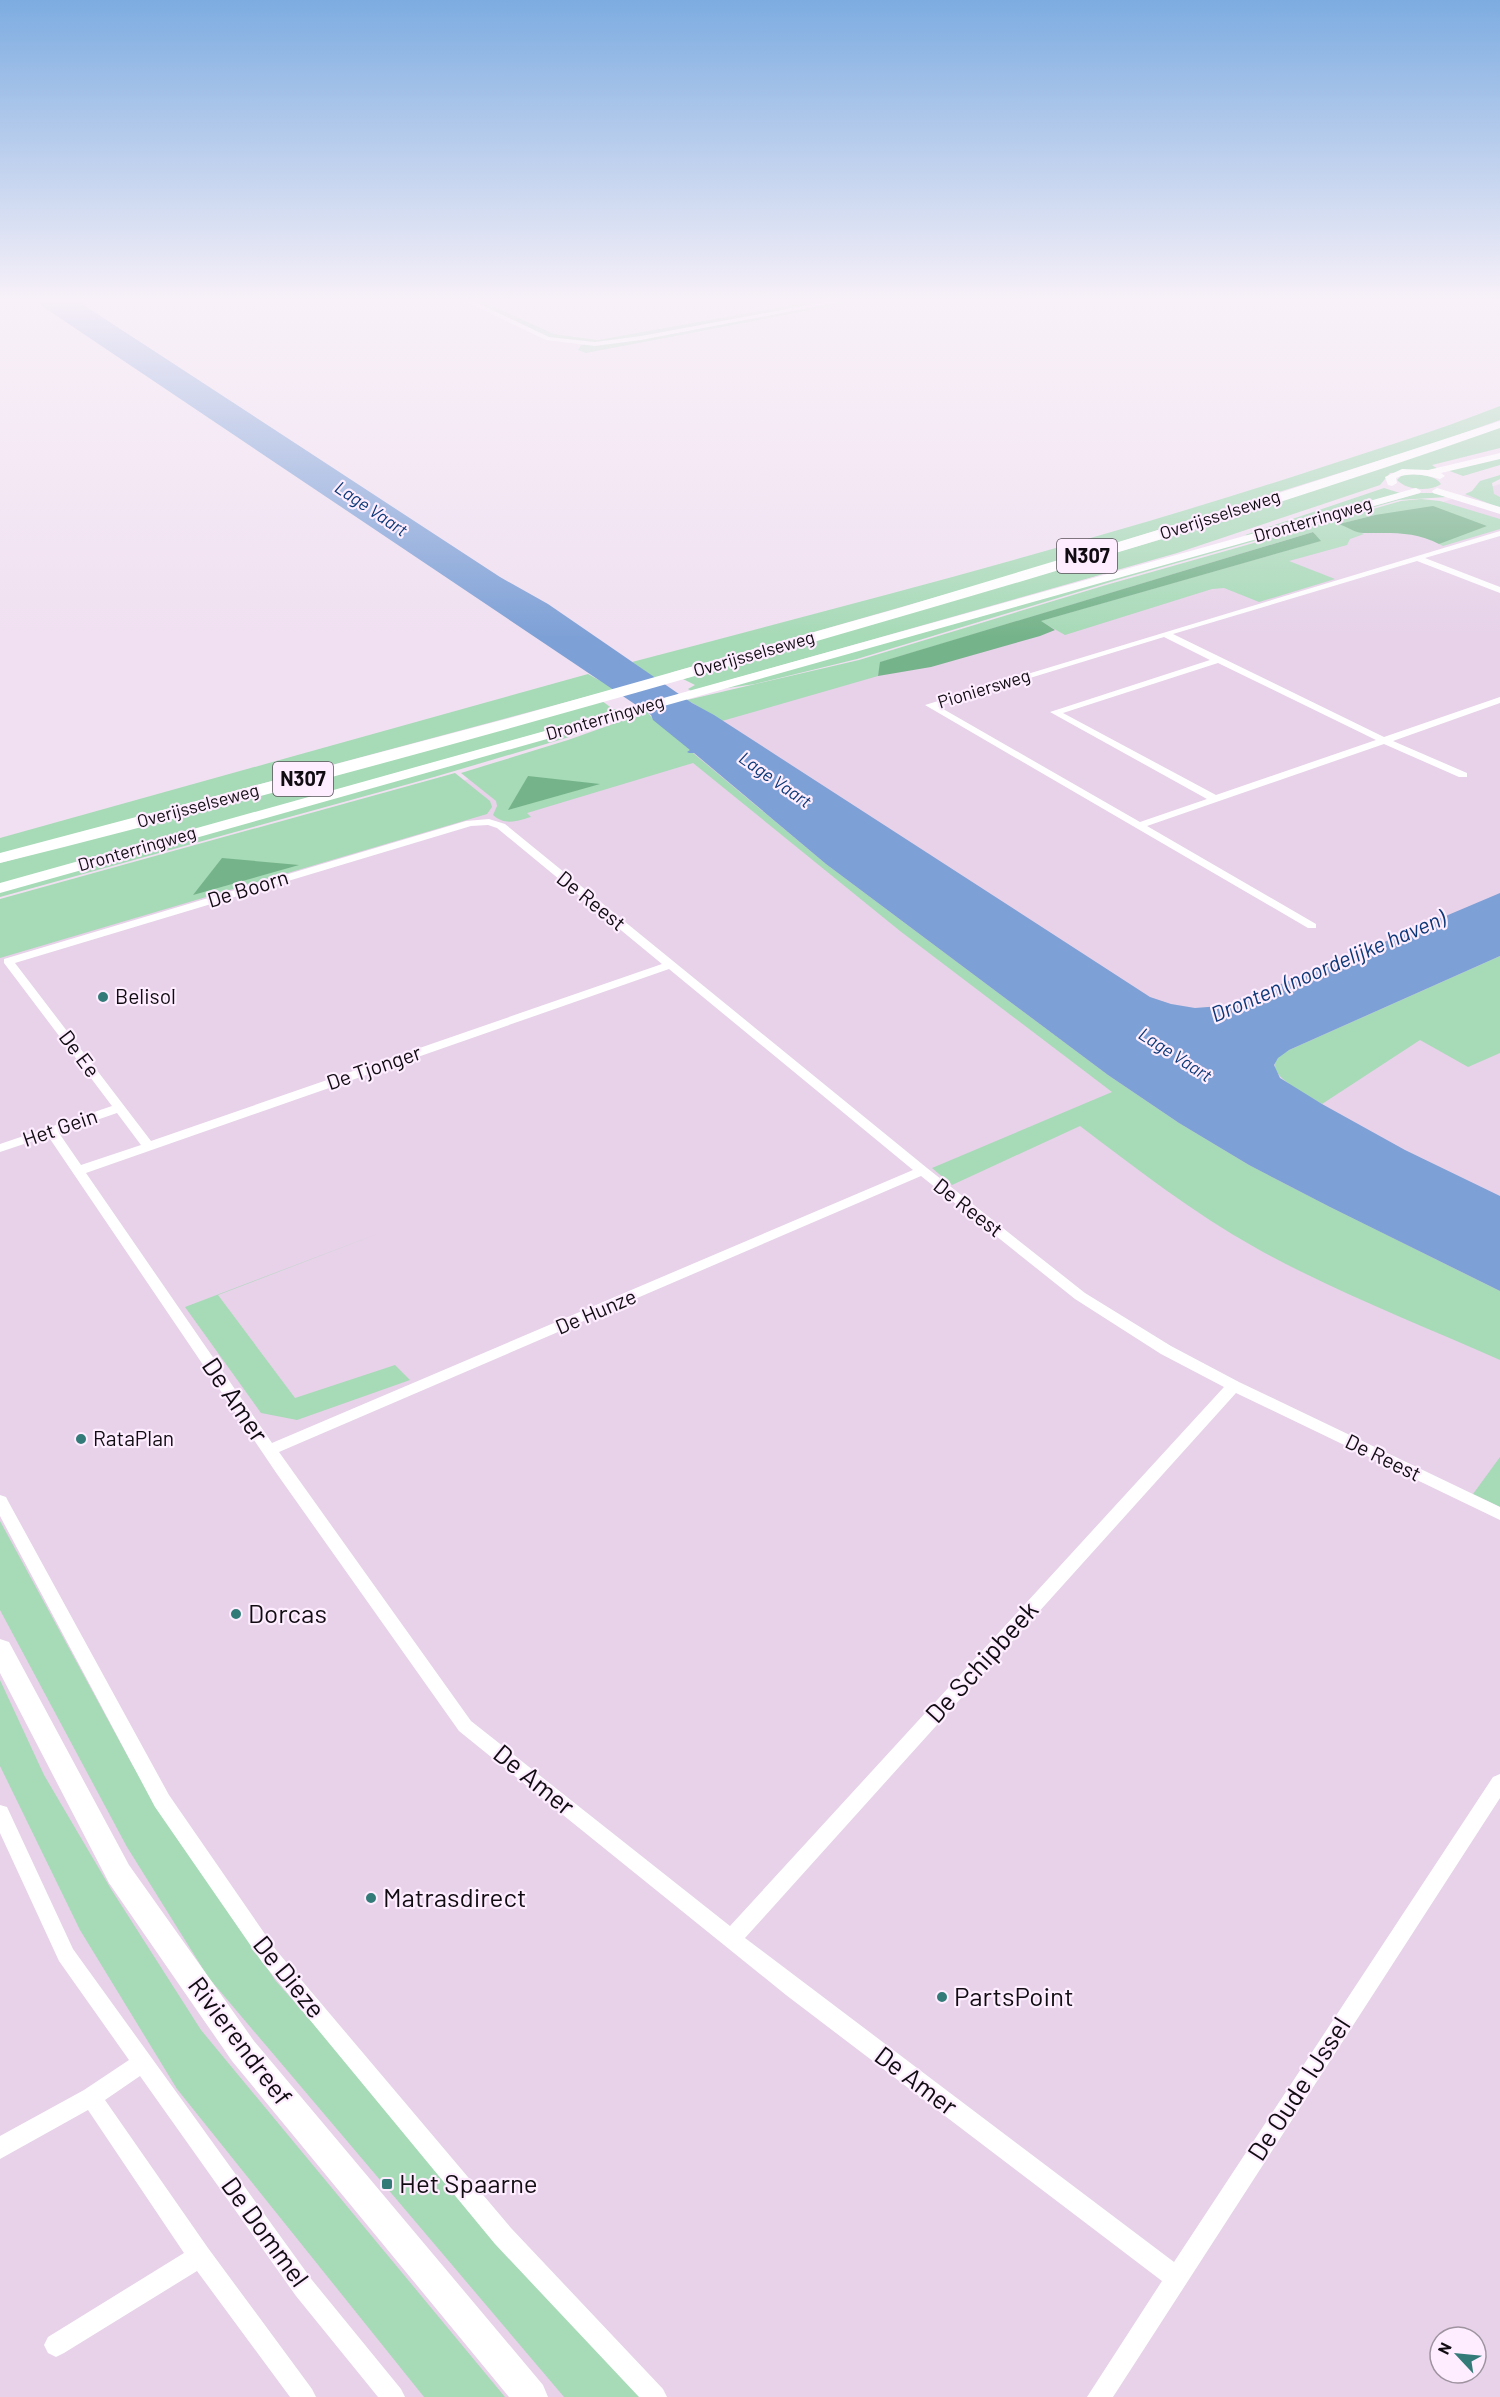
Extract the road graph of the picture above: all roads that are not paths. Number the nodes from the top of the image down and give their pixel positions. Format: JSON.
{"nodes":[{"id":1,"x":1500,"y":424,"type":"edge"},
{"id":2,"x":1500,"y":456,"type":"edge"},
{"id":3,"x":1500,"y":467,"type":"edge"},
{"id":4,"x":1428,"y":473,"type":"junction"},
{"id":5,"x":1474,"y":474,"type":"dead end"},
{"id":6,"x":1441,"y":490,"type":"junction"},
{"id":7,"x":1416,"y":491,"type":"junction"},
{"id":8,"x":1341,"y":499,"type":"dead end"},
{"id":9,"x":1500,"y":511,"type":"edge"},
{"id":10,"x":1500,"y":533,"type":"edge"},
{"id":11,"x":1209,"y":547,"type":"junction"},
{"id":12,"x":1418,"y":558,"type":"junction"},
{"id":13,"x":1500,"y":590,"type":"edge"},
{"id":14,"x":1165,"y":634,"type":"junction"},
{"id":15,"x":1218,"y":660,"type":"junction"},
{"id":16,"x":1500,"y":700,"type":"edge"},
{"id":17,"x":1383,"y":740,"type":"junction"},
{"id":18,"x":1463,"y":775,"type":"dead end"},
{"id":19,"x":1215,"y":799,"type":"junction"},
{"id":20,"x":489,"y":822,"type":"joint"},
{"id":21,"x":1138,"y":826,"type":"junction"},
{"id":22,"x":0,"y":858,"type":"edge"},
{"id":23,"x":0,"y":888,"type":"edge"},
{"id":24,"x":1312,"y":926,"type":"dead end"},
{"id":25,"x":8,"y":960,"type":"joint"},
{"id":26,"x":670,"y":965,"type":"junction"},
{"id":27,"x":120,"y":1107,"type":"junction"},
{"id":28,"x":51,"y":1131,"type":"junction"},
{"id":29,"x":149,"y":1147,"type":"junction"},
{"id":30,"x":0,"y":1148,"type":"edge"},
{"id":31,"x":78,"y":1171,"type":"junction"},
{"id":32,"x":922,"y":1171,"type":"junction"},
{"id":33,"x":1234,"y":1386,"type":"junction"},
{"id":34,"x":270,"y":1450,"type":"junction"},
{"id":35,"x":0,"y":1501,"type":"edge"},
{"id":36,"x":1500,"y":1515,"type":"edge"},
{"id":37,"x":0,"y":1649,"type":"edge"},
{"id":38,"x":1500,"y":1782,"type":"edge"},
{"id":39,"x":0,"y":1813,"type":"edge"},
{"id":40,"x":731,"y":1939,"type":"junction"},
{"id":41,"x":143,"y":2063,"type":"junction"},
{"id":42,"x":91,"y":2097,"type":"junction"},
{"id":43,"x":0,"y":2148,"type":"edge"},
{"id":44,"x":200,"y":2256,"type":"junction"},
{"id":45,"x":1177,"y":2278,"type":"junction"},
{"id":46,"x":56,"y":2345,"type":"dead end"},
{"id":47,"x":304,"y":2397,"type":"edge"},
{"id":48,"x":393,"y":2397,"type":"edge"},
{"id":49,"x":531,"y":2397,"type":"edge"},
{"id":50,"x":655,"y":2397,"type":"edge"},
{"id":51,"x":1099,"y":2397,"type":"edge"}],
"edges":[{"from":1,"to":22,"type":"highway","name":"Overijsselseweg","number":"N307"},
{"from":2,"to":4,"type":"main road"},
{"from":3,"to":5,"type":"main road"},
{"from":4,"to":6,"type":"main road"},
{"from":4,"to":7,"type":"main road"},
{"from":6,"to":7,"type":"main road"},
{"from":6,"to":9,"type":"main road"},
{"from":7,"to":11,"type":"main road","name":"Dronterringweg"},
{"from":8,"to":11,"type":"main road","name":"Dronterringweg"},
{"from":10,"to":12,"type":"street","name":"Pioniersweg"},
{"from":11,"to":23,"type":"main road","name":"Dronterringweg"},
{"from":12,"to":13,"type":"street"},
{"from":12,"to":14,"type":"street","name":"Pioniersweg"},
{"from":14,"to":15,"type":"street"},
{"from":14,"to":21,"type":"street","name":"Pioniersweg"},
{"from":15,"to":17,"type":"street"},
{"from":15,"to":19,"type":"street"},
{"from":16,"to":17,"type":"street"},
{"from":17,"to":18,"type":"street"},
{"from":17,"to":19,"type":"street"},
{"from":19,"to":21,"type":"street"},
{"from":20,"to":25,"type":"street","name":"De Boorn"},
{"from":20,"to":26,"type":"street","name":"De Reest"},
{"from":21,"to":24,"type":"street","name":"Pioniersweg"},
{"from":25,"to":27,"type":"street","name":"De Ee"},
{"from":26,"to":29,"type":"street","name":"De Tjonger"},
{"from":26,"to":32,"type":"street","name":"De Reest"},
{"from":27,"to":28,"type":"street","name":"Het Gein"},
{"from":27,"to":29,"type":"street","name":"De Ee"},
{"from":28,"to":30,"type":"street","name":"Het Gein"},
{"from":28,"to":31,"type":"street","name":"De Amer"},
{"from":29,"to":31,"type":"street","name":"De Tjonger"},
{"from":31,"to":34,"type":"street","name":"De Amer"},
{"from":32,"to":33,"type":"street","name":"De Reest"},
{"from":32,"to":34,"type":"street","name":"De Hunze"},
{"from":33,"to":36,"type":"street","name":"De Reest"},
{"from":33,"to":40,"type":"street","name":"De Schipbeek"},
{"from":34,"to":40,"type":"street","name":"De Amer"},
{"from":35,"to":50,"type":"street","name":"De Dieze"},
{"from":37,"to":49,"type":"main road","name":"Rivierendreef"},
{"from":38,"to":45,"type":"street","name":"De Oude IJssel"},
{"from":39,"to":41,"type":"street","name":"De Dommel"},
{"from":40,"to":45,"type":"street","name":"De Amer"},
{"from":41,"to":42,"type":"street"},
{"from":41,"to":48,"type":"street","name":"De Dommel"},
{"from":42,"to":43,"type":"street"},
{"from":42,"to":44,"type":"street"},
{"from":44,"to":46,"type":"street"},
{"from":44,"to":47,"type":"street"},
{"from":45,"to":51,"type":"street","name":"De Oude IJssel"}]}
